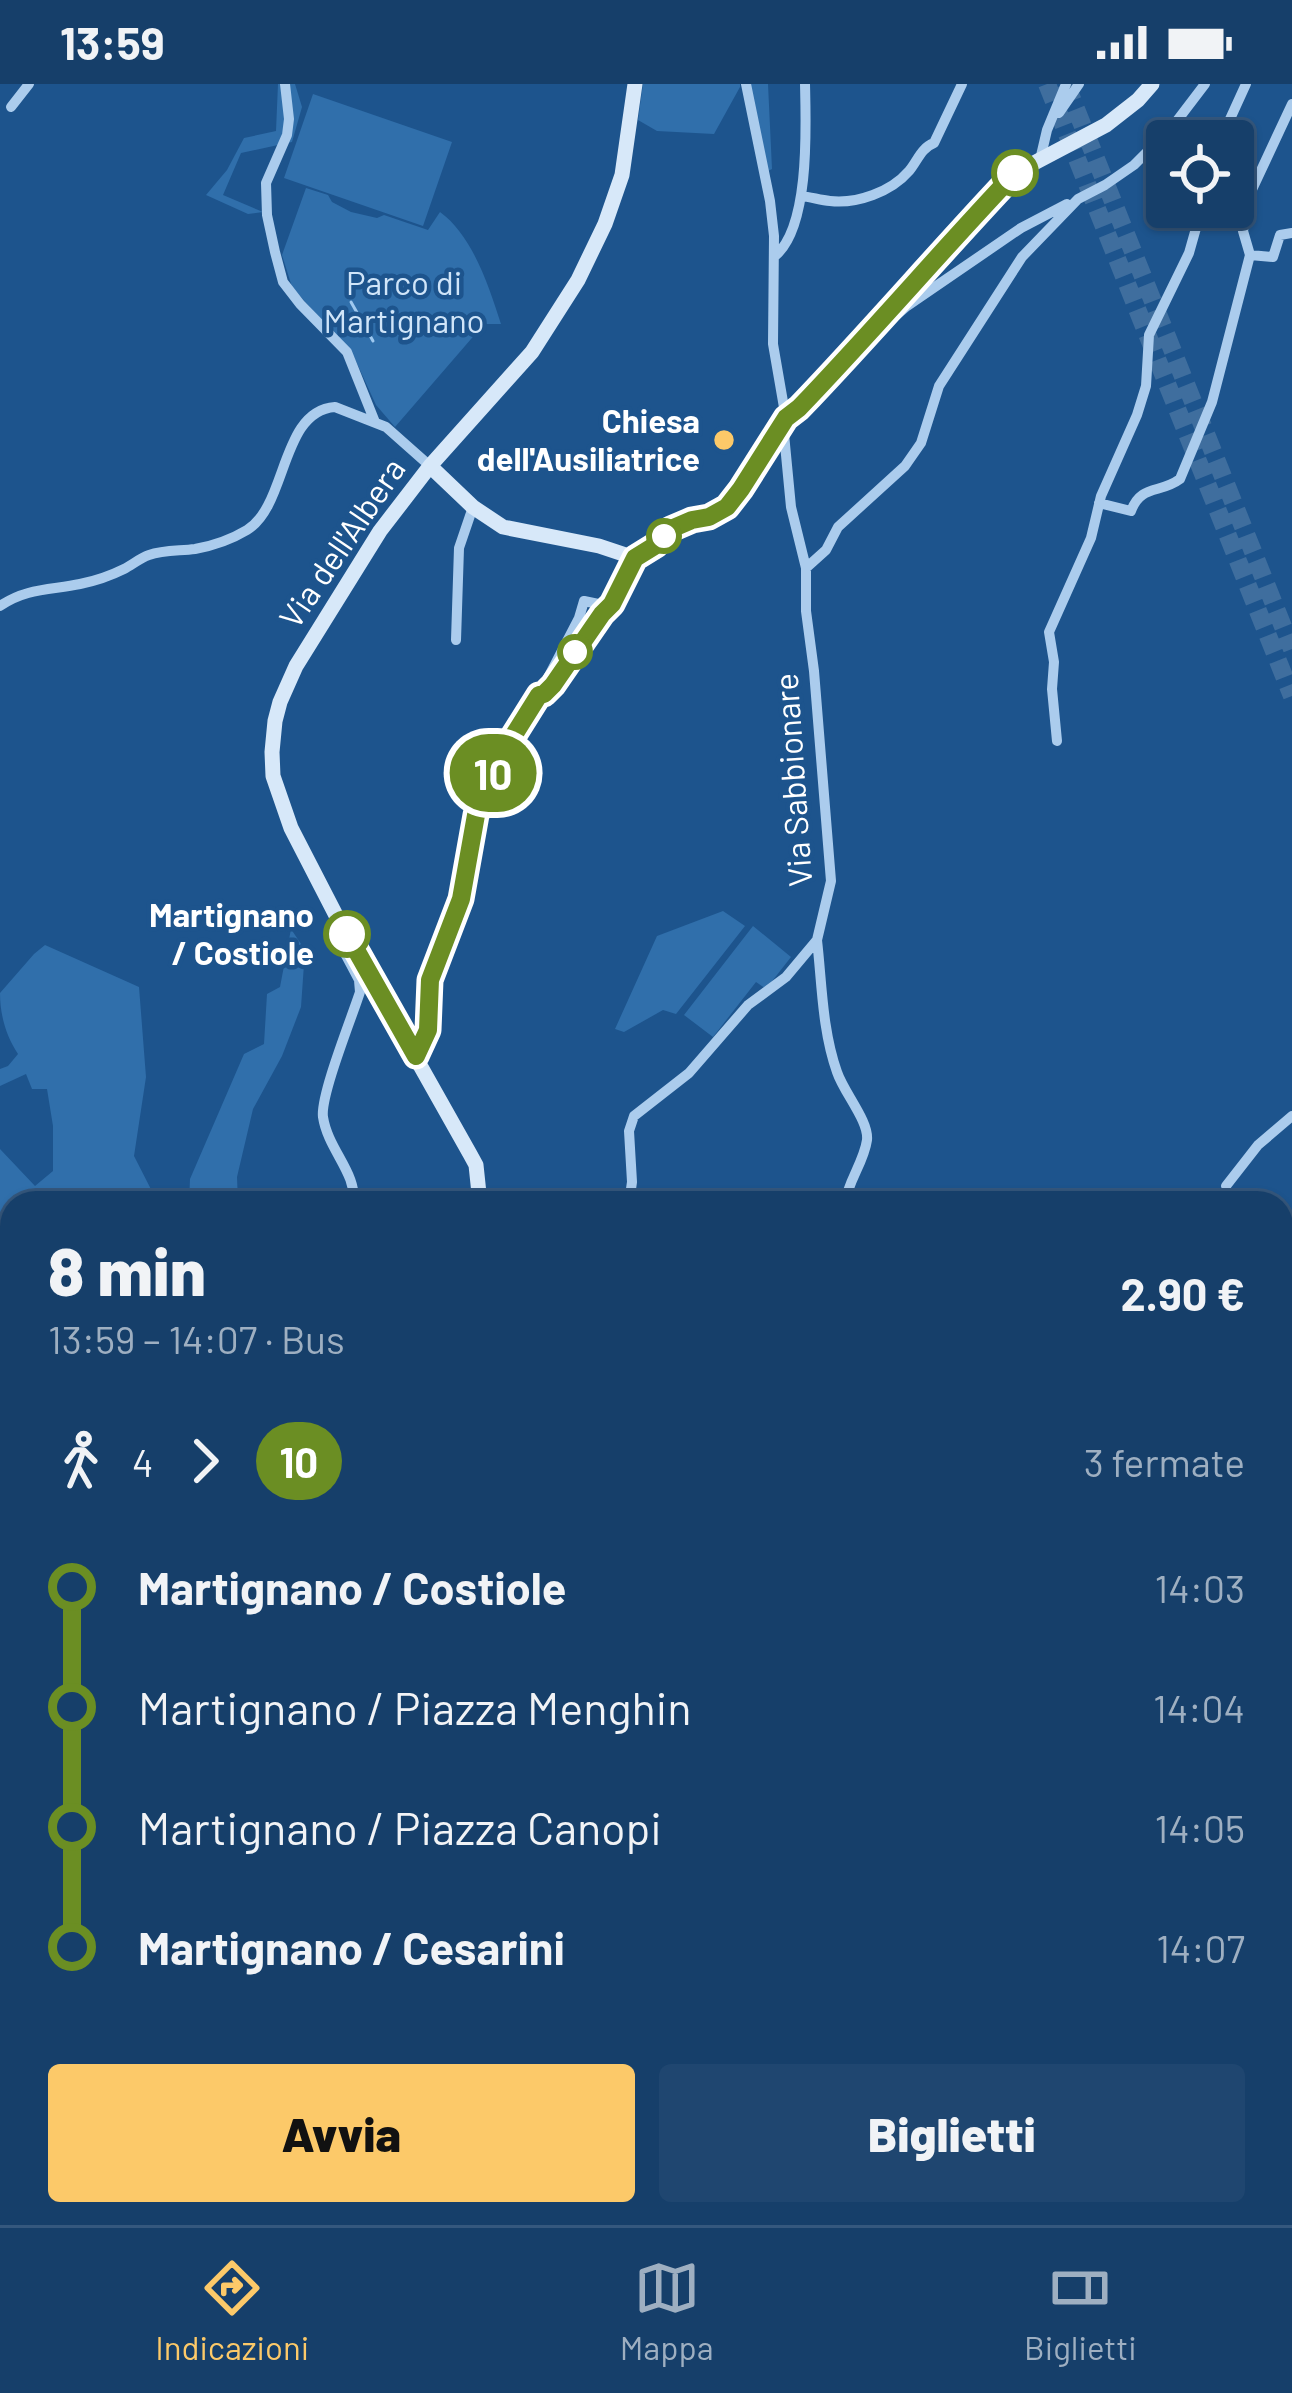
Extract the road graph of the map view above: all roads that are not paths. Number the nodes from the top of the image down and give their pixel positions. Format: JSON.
{"nodes":[{"id":1,"x":29,"y":84,"type":"edge"},
{"id":2,"x":286,"y":84,"type":"edge"},
{"id":3,"x":635,"y":84,"type":"edge"},
{"id":4,"x":746,"y":84,"type":"edge"},
{"id":5,"x":805,"y":84,"type":"edge"},
{"id":6,"x":962,"y":84,"type":"edge"},
{"id":7,"x":1066,"y":84,"type":"edge"},
{"id":8,"x":1079,"y":84,"type":"edge"},
{"id":9,"x":1152,"y":84,"type":"edge"},
{"id":10,"x":1205,"y":84,"type":"edge"},
{"id":11,"x":1246,"y":84,"type":"edge"},
{"id":12,"x":1292,"y":104,"type":"edge"},
{"id":13,"x":11,"y":106,"type":"dead end"},
{"id":14,"x":1230,"y":120,"type":"edge"},
{"id":15,"x":1047,"y":130,"type":"junction"},
{"id":16,"x":1040,"y":160,"type":"junction"},
{"id":17,"x":801,"y":196,"type":"junction"},
{"id":18,"x":1078,"y":199,"type":"junction"},
{"id":19,"x":1196,"y":228,"type":"edge"},
{"id":20,"x":1292,"y":233,"type":"edge"},
{"id":21,"x":1250,"y":255,"type":"junction"},
{"id":22,"x":775,"y":256,"type":"junction"},
{"id":23,"x":879,"y":325,"type":"junction"},
{"id":24,"x":786,"y":418,"type":"junction"},
{"id":25,"x":376,"y":422,"type":"junction"},
{"id":26,"x":430,"y":466,"type":"junction"},
{"id":27,"x":1099,"y":503,"type":"junction"},
{"id":28,"x":473,"y":507,"type":"junction"},
{"id":29,"x":635,"y":558,"type":"junction"},
{"id":30,"x":806,"y":568,"type":"junction"},
{"id":31,"x":0,"y":605,"type":"edge"},
{"id":32,"x":608,"y":606,"type":"junction"},
{"id":33,"x":456,"y":640,"type":"dead end"},
{"id":34,"x":539,"y":695,"type":"junction"},
{"id":35,"x":1057,"y":741,"type":"dead end"},
{"id":36,"x":341,"y":925,"type":"junction"},
{"id":37,"x":817,"y":940,"type":"junction"},
{"id":38,"x":416,"y":1056,"type":"junction"},
{"id":39,"x":1292,"y":1116,"type":"edge"},
{"id":40,"x":1226,"y":1186,"type":"dead end"},
{"id":41,"x":355,"y":1191,"type":"edge"},
{"id":42,"x":479,"y":1191,"type":"edge"},
{"id":43,"x":631,"y":1191,"type":"edge"},
{"id":44,"x":848,"y":1191,"type":"edge"}],
"edges":[{"from":1,"to":13,"type":"street"},
{"from":2,"to":25,"type":"street"},
{"from":3,"to":26,"type":"street","name":"Via dell'Albera"},
{"from":4,"to":22,"type":"street","name":"Via Sabbionare"},
{"from":5,"to":17,"type":"street"},
{"from":6,"to":17,"type":"street"},
{"from":7,"to":15,"type":"street"},
{"from":8,"to":15,"type":"street"},
{"from":9,"to":16,"type":"street"},
{"from":10,"to":18,"type":"street"},
{"from":11,"to":14,"type":"street"},
{"from":12,"to":21,"type":"street"},
{"from":15,"to":16,"type":"street"},
{"from":16,"to":23,"type":"street"},
{"from":17,"to":22,"type":"street"},
{"from":18,"to":23,"type":"street"},
{"from":18,"to":30,"type":"street"},
{"from":19,"to":27,"type":"street"},
{"from":20,"to":21,"type":"street"},
{"from":21,"to":27,"type":"street"},
{"from":22,"to":24,"type":"street","name":"Via Sabbionare"},
{"from":23,"to":24,"type":"street"},
{"from":24,"to":29,"type":"street"},
{"from":24,"to":30,"type":"street","name":"Via Sabbionare"},
{"from":25,"to":26,"type":"street"},
{"from":25,"to":31,"type":"street"},
{"from":26,"to":28,"type":"street"},
{"from":26,"to":36,"type":"street","name":"Via dell'Albera"},
{"from":27,"to":35,"type":"street"},
{"from":28,"to":29,"type":"street"},
{"from":28,"to":33,"type":"street"},
{"from":29,"to":32,"type":"street"},
{"from":30,"to":37,"type":"street","name":"Via Sabbionare"},
{"from":32,"to":34,"type":"street"},
{"from":32,"to":34,"type":"street"},
{"from":34,"to":38,"type":"street"},
{"from":36,"to":38,"type":"street","name":"Via dell'Albera"},
{"from":36,"to":41,"type":"street"},
{"from":37,"to":43,"type":"street","name":"Via Sabbionare"},
{"from":37,"to":44,"type":"street"},
{"from":38,"to":42,"type":"street","name":"Via dell'Albera"},
{"from":39,"to":40,"type":"street"}]}
